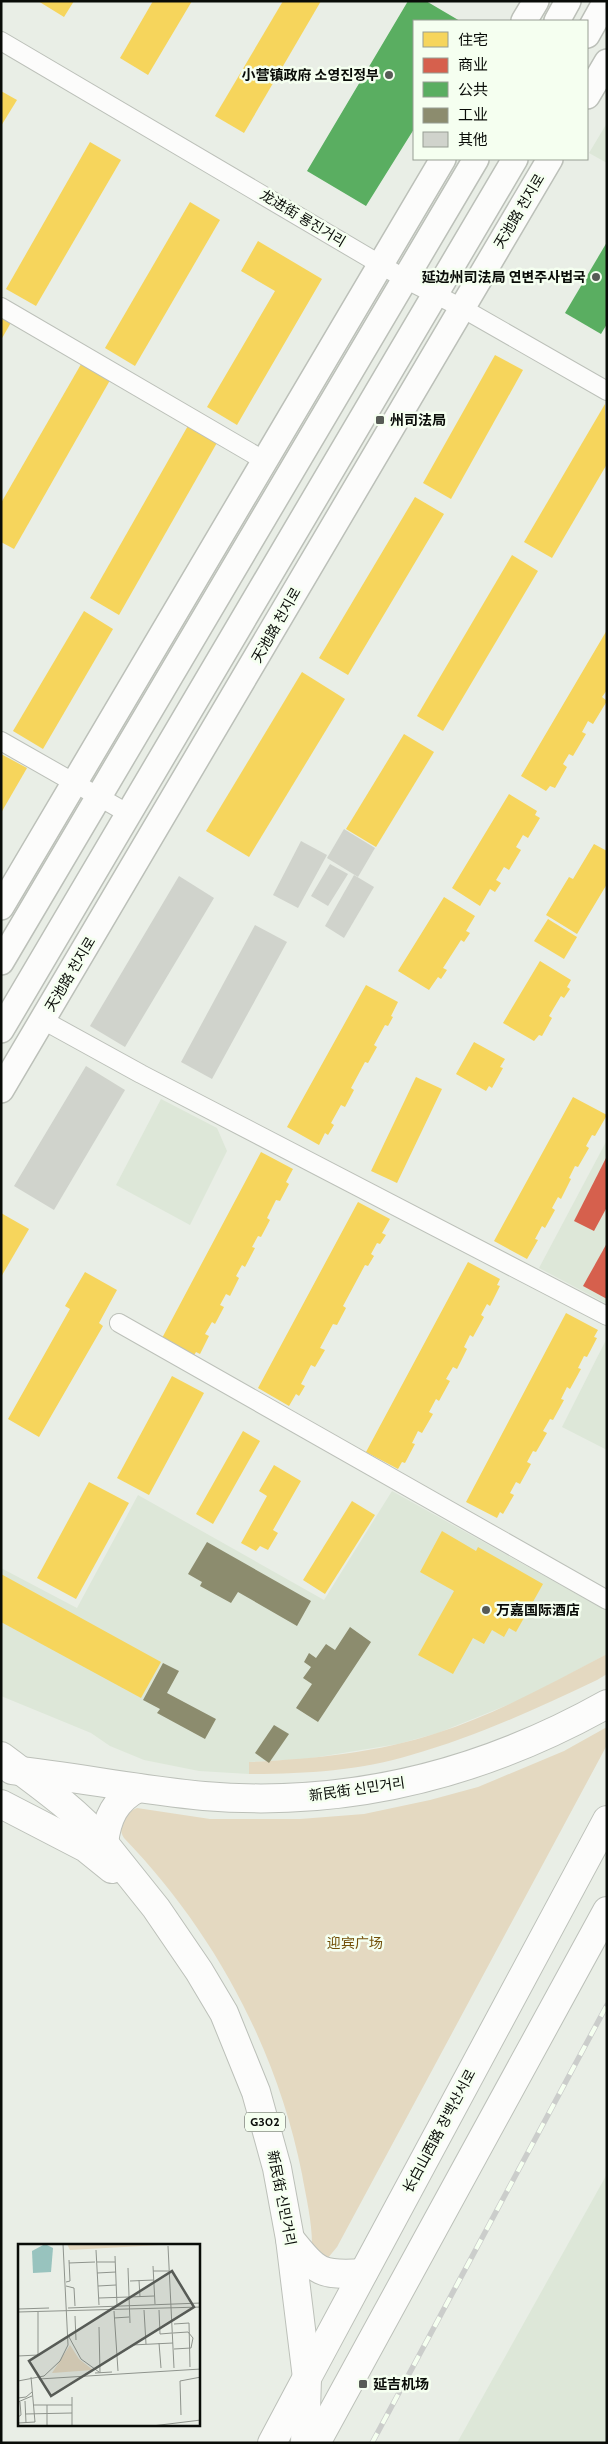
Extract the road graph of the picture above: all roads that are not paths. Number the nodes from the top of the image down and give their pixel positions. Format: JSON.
{"nodes":[{"id":1,"x":536,"y":1,"type":"edge"},
{"id":2,"x":568,"y":1,"type":"edge"},
{"id":3,"x":606,"y":1,"type":"edge"},
{"id":4,"x":525,"y":20,"type":"edge"},
{"id":5,"x":558,"y":20,"type":"edge"},
{"id":6,"x":588,"y":33,"type":"edge"},
{"id":7,"x":1,"y":40,"type":"edge"},
{"id":8,"x":607,"y":62,"type":"edge"},
{"id":9,"x":588,"y":94,"type":"edge"},
{"id":10,"x":442,"y":160,"type":"edge"},
{"id":11,"x":475,"y":160,"type":"edge"},
{"id":12,"x":514,"y":160,"type":"edge"},
{"id":13,"x":549,"y":160,"type":"edge"},
{"id":14,"x":381,"y":264,"type":"junction"},
{"id":15,"x":405,"y":279,"type":"junction"},
{"id":16,"x":435,"y":296,"type":"junction"},
{"id":17,"x":1,"y":308,"type":"edge"},
{"id":18,"x":462,"y":308,"type":"junction"},
{"id":19,"x":607,"y":391,"type":"edge"},
{"id":20,"x":265,"y":461,"type":"junction"},
{"id":21,"x":1,"y":741,"type":"edge"},
{"id":22,"x":74,"y":784,"type":"junction"},
{"id":23,"x":98,"y":798,"type":"junction"},
{"id":24,"x":129,"y":814,"type":"junction"},
{"id":25,"x":1,"y":907,"type":"edge"},
{"id":26,"x":1,"y":962,"type":"edge"},
{"id":27,"x":43,"y":1020,"type":"junction"},
{"id":28,"x":1,"y":1030,"type":"edge"},
{"id":29,"x":1,"y":1090,"type":"edge"},
{"id":30,"x":607,"y":1316,"type":"edge"},
{"id":31,"x":118,"y":1323,"type":"dead end"},
{"id":32,"x":607,"y":1600,"type":"edge"},
{"id":33,"x":607,"y":1704,"type":"edge"},
{"id":34,"x":1,"y":1747,"type":"edge"},
{"id":35,"x":8,"y":1766,"type":"edge"},
{"id":36,"x":92,"y":1780,"type":"junction"},
{"id":37,"x":138,"y":1788,"type":"junction"},
{"id":38,"x":1,"y":1804,"type":"edge"},
{"id":39,"x":607,"y":1820,"type":"edge"},
{"id":40,"x":104,"y":1843,"type":"junction"},
{"id":41,"x":144,"y":1895,"type":"junction"},
{"id":42,"x":607,"y":1911,"type":"edge"},
{"id":43,"x":290,"y":2239,"type":"junction"},
{"id":44,"x":363,"y":2273,"type":"junction"},
{"id":45,"x":307,"y":2378,"type":"junction"},
{"id":46,"x":272,"y":2443,"type":"edge"},
{"id":47,"x":305,"y":2443,"type":"edge"},
{"id":48,"x":316,"y":2443,"type":"edge"}],
"edges":[{"from":1,"to":4,"type":"street"},
{"from":2,"to":5,"type":"street"},
{"from":3,"to":6,"type":"street"},
{"from":7,"to":14,"type":"street","name":"龙进街 룡진거리"},
{"from":8,"to":9,"type":"street"},
{"from":10,"to":14,"type":"street"},
{"from":11,"to":15,"type":"street"},
{"from":12,"to":16,"type":"street"},
{"from":13,"to":18,"type":"street","name":"天池路 천지로"},
{"from":14,"to":15,"type":"street","name":"龙进街 룡진거리"},
{"from":14,"to":20,"type":"street"},
{"from":15,"to":16,"type":"street","name":"龙进街 룡진거리"},
{"from":15,"to":23,"type":"street"},
{"from":16,"to":18,"type":"street","name":"龙进街 룡진거리"},
{"from":16,"to":24,"type":"street"},
{"from":17,"to":20,"type":"street"},
{"from":18,"to":19,"type":"street","name":"龙进街 룡진거리"},
{"from":18,"to":27,"type":"street","name":"天池路 천지로"},
{"from":20,"to":22,"type":"street"},
{"from":21,"to":22,"type":"street"},
{"from":22,"to":23,"type":"street"},
{"from":22,"to":25,"type":"street"},
{"from":23,"to":24,"type":"street"},
{"from":23,"to":26,"type":"street"},
{"from":24,"to":28,"type":"street"},
{"from":27,"to":29,"type":"street","name":"天池路 천지로"},
{"from":27,"to":30,"type":"street"},
{"from":31,"to":32,"type":"street"},
{"from":33,"to":37,"type":"main road","name":"新民街 신민거리"},
{"from":34,"to":36,"type":"main road","name":"新民街 신민거리"},
{"from":35,"to":36,"type":"main road","name":"新民街 신민거리"},
{"from":35,"to":40,"type":"main road","name":"新民街 신민거리","number":"G302"},
{"from":36,"to":37,"type":"main road","name":"新民街 신민거리"},
{"from":37,"to":40,"type":"main road"},
{"from":38,"to":41,"type":"main road","name":"新民街 신민거리","number":"G302"},
{"from":39,"to":44,"type":"main road","name":"长白山西路 장백산서로"},
{"from":40,"to":41,"type":"main road","name":"新民街 신민거리","number":"G302"},
{"from":41,"to":43,"type":"main road","name":"新民街 신민거리","number":"G302"},
{"from":42,"to":48,"type":"main road"},
{"from":43,"to":44,"type":"main road"},
{"from":43,"to":45,"type":"main road","name":"新民街 신민거리","number":"G302"},
{"from":44,"to":45,"type":"main road","name":"长白山西路 장백산서로"},
{"from":45,"to":46,"type":"main road","name":"长白山西路 장백산서로"},
{"from":45,"to":47,"type":"main road","name":"新民街 신민거리","number":"G302"}]}
